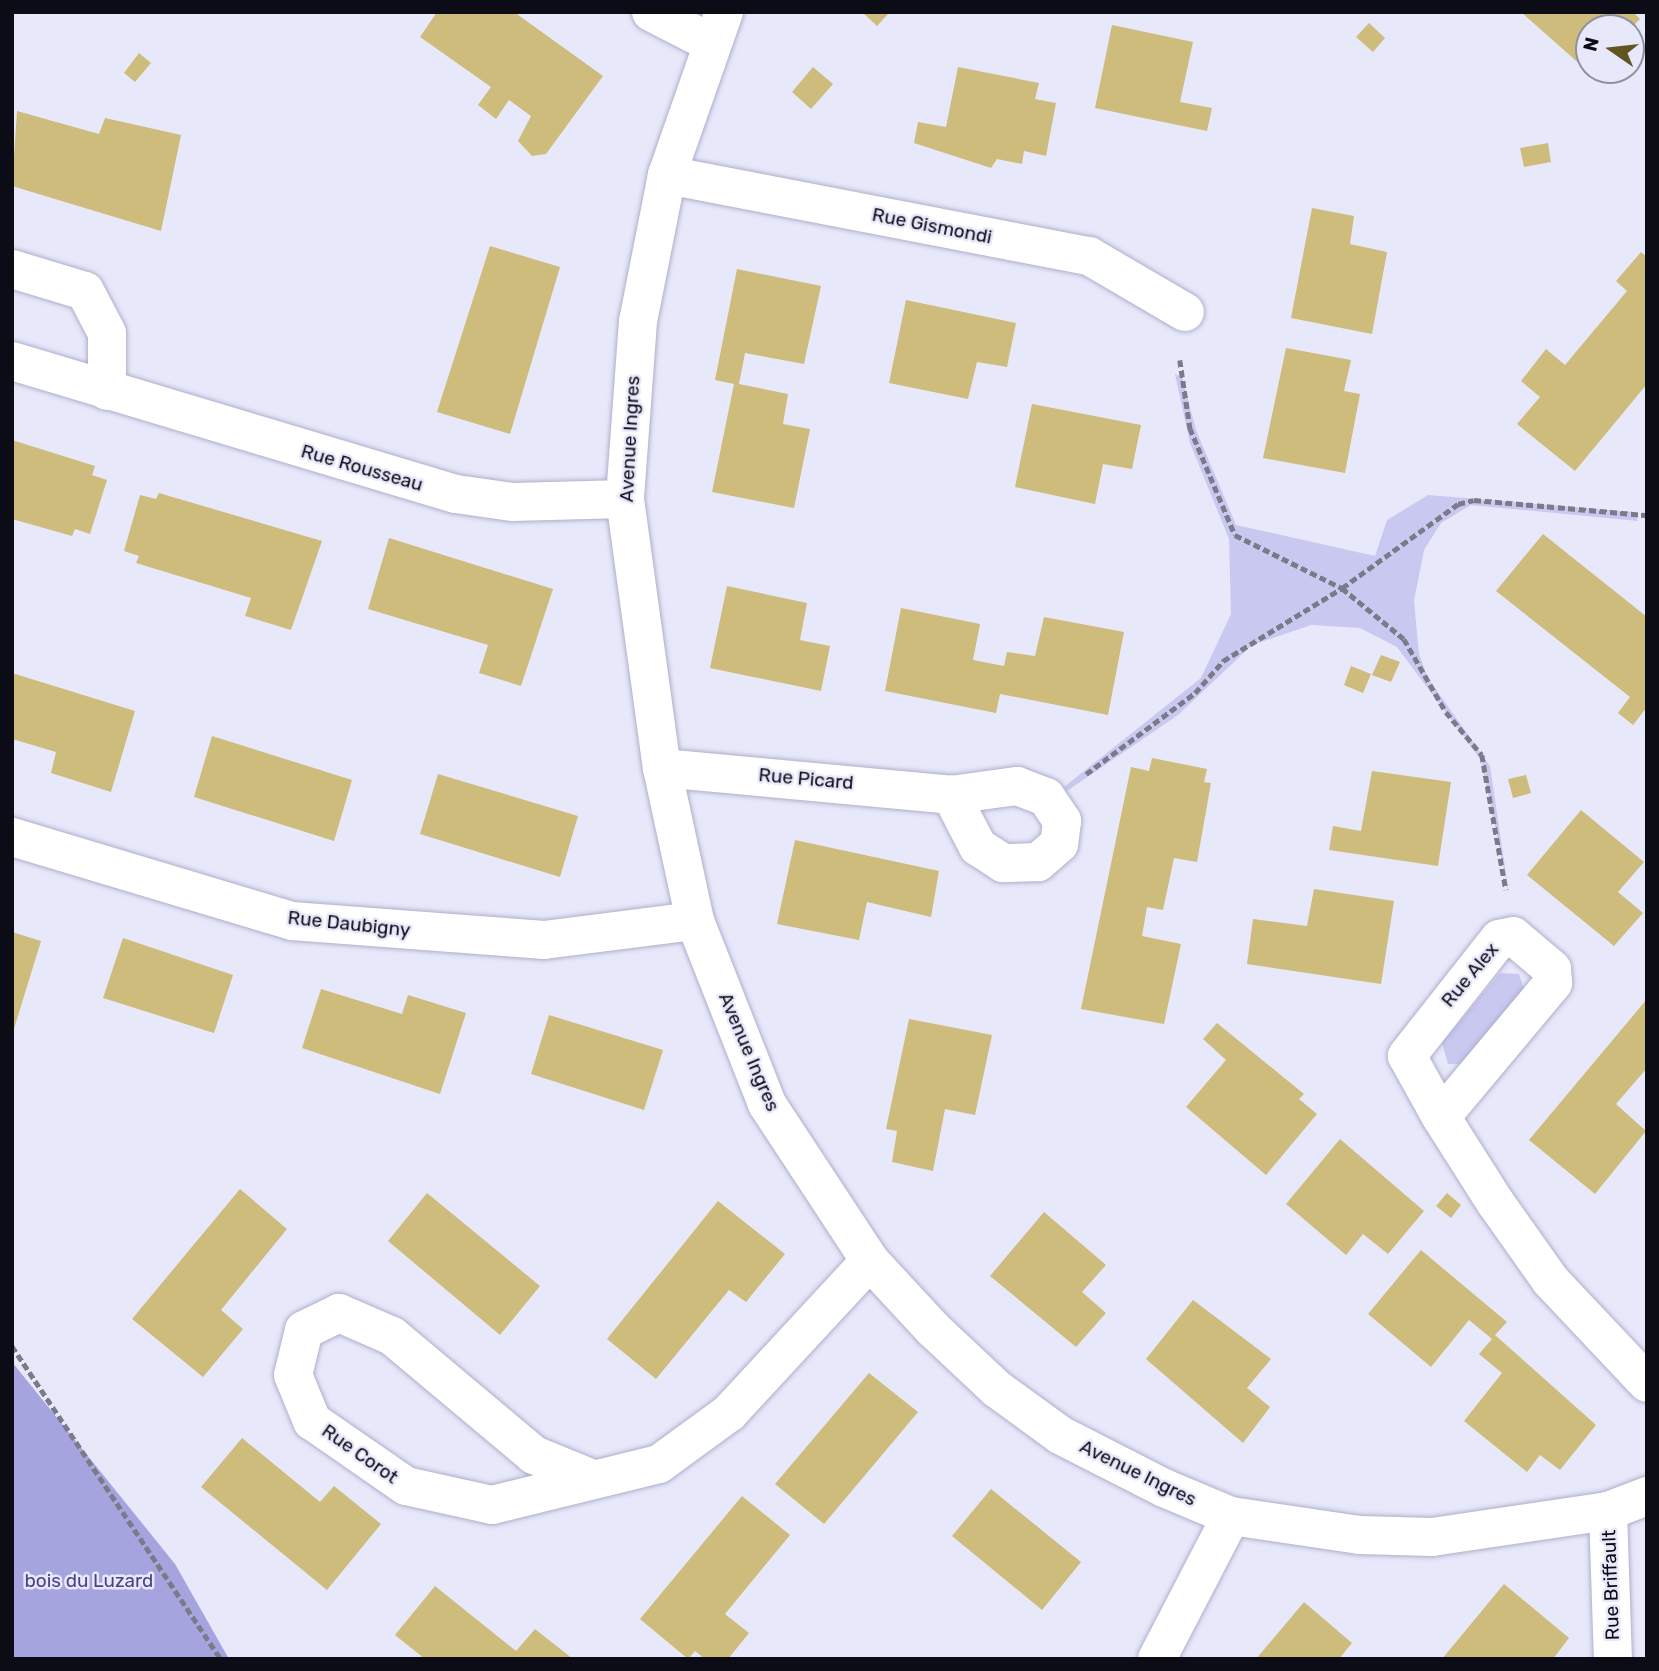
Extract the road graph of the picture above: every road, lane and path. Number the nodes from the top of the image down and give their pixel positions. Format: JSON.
{"nodes":[{"id":1,"x":651,"y":12,"type":"edge"},
{"id":2,"x":717,"y":27,"type":"edge"},
{"id":3,"x":667,"y":175,"type":"junction"},
{"id":4,"x":12,"y":269,"type":"edge"},
{"id":5,"x":1185,"y":312,"type":"joint"},
{"id":6,"x":12,"y":361,"type":"edge"},
{"id":7,"x":107,"y":391,"type":"junction"},
{"id":8,"x":625,"y":499,"type":"junction"},
{"id":9,"x":1647,"y":515,"type":"edge"},
{"id":10,"x":1342,"y":588,"type":"junction"},
{"id":11,"x":662,"y":768,"type":"junction"},
{"id":12,"x":951,"y":795,"type":"junction"},
{"id":13,"x":1046,"y":797,"type":"junction"},
{"id":14,"x":12,"y":837,"type":"edge"},
{"id":15,"x":695,"y":921,"type":"junction"},
{"id":16,"x":1513,"y":936,"type":"junction"},
{"id":17,"x":1441,"y":1117,"type":"junction"},
{"id":18,"x":870,"y":1261,"type":"junction"},
{"id":19,"x":12,"y":1346,"type":"edge"},
{"id":20,"x":1647,"y":1383,"type":"edge"},
{"id":21,"x":593,"y":1479,"type":"junction"},
{"id":22,"x":1647,"y":1496,"type":"edge"},
{"id":23,"x":1608,"y":1511,"type":"junction"},
{"id":24,"x":1231,"y":1516,"type":"junction"},
{"id":25,"x":221,"y":1659,"type":"edge"},
{"id":26,"x":1157,"y":1659,"type":"edge"},
{"id":27,"x":1614,"y":1659,"type":"edge"}],
"edges":[{"from":1,"to":2,"type":"street"},
{"from":2,"to":3,"type":"street","name":"Avenue Ingres"},
{"from":3,"to":5,"type":"street","name":"Rue Gismondi"},
{"from":3,"to":8,"type":"street","name":"Avenue Ingres"},
{"from":4,"to":7,"type":"street"},
{"from":5,"to":10,"type":"path"},
{"from":6,"to":7,"type":"street","name":"Rue Rousseau"},
{"from":7,"to":8,"type":"street","name":"Rue Rousseau"},
{"from":8,"to":11,"type":"street","name":"Avenue Ingres"},
{"from":9,"to":10,"type":"path"},
{"from":10,"to":13,"type":"path"},
{"from":10,"to":16,"type":"path"},
{"from":11,"to":12,"type":"street","name":"Rue Picard"},
{"from":11,"to":15,"type":"street","name":"Avenue Ingres"},
{"from":12,"to":13,"type":"street","name":"Rue Picard"},
{"from":12,"to":13,"type":"street"},
{"from":14,"to":15,"type":"street","name":"Rue Daubigny"},
{"from":15,"to":18,"type":"street","name":"Avenue Ingres"},
{"from":16,"to":17,"type":"street","name":"Rue Alex"},
{"from":16,"to":17,"type":"street","name":"Rue Alex"},
{"from":17,"to":20,"type":"street","name":"Rue Alex"},
{"from":18,"to":21,"type":"street","name":"Rue Corot"},
{"from":18,"to":24,"type":"street","name":"Avenue Ingres"},
{"from":19,"to":25,"type":"path"},
{"from":21,"to":21,"type":"street","name":"Rue Corot"},
{"from":22,"to":23,"type":"street","name":"Avenue Ingres"},
{"from":23,"to":24,"type":"street","name":"Avenue Ingres"},
{"from":23,"to":27,"type":"street","name":"Rue Briffault"},
{"from":24,"to":26,"type":"street"}]}
